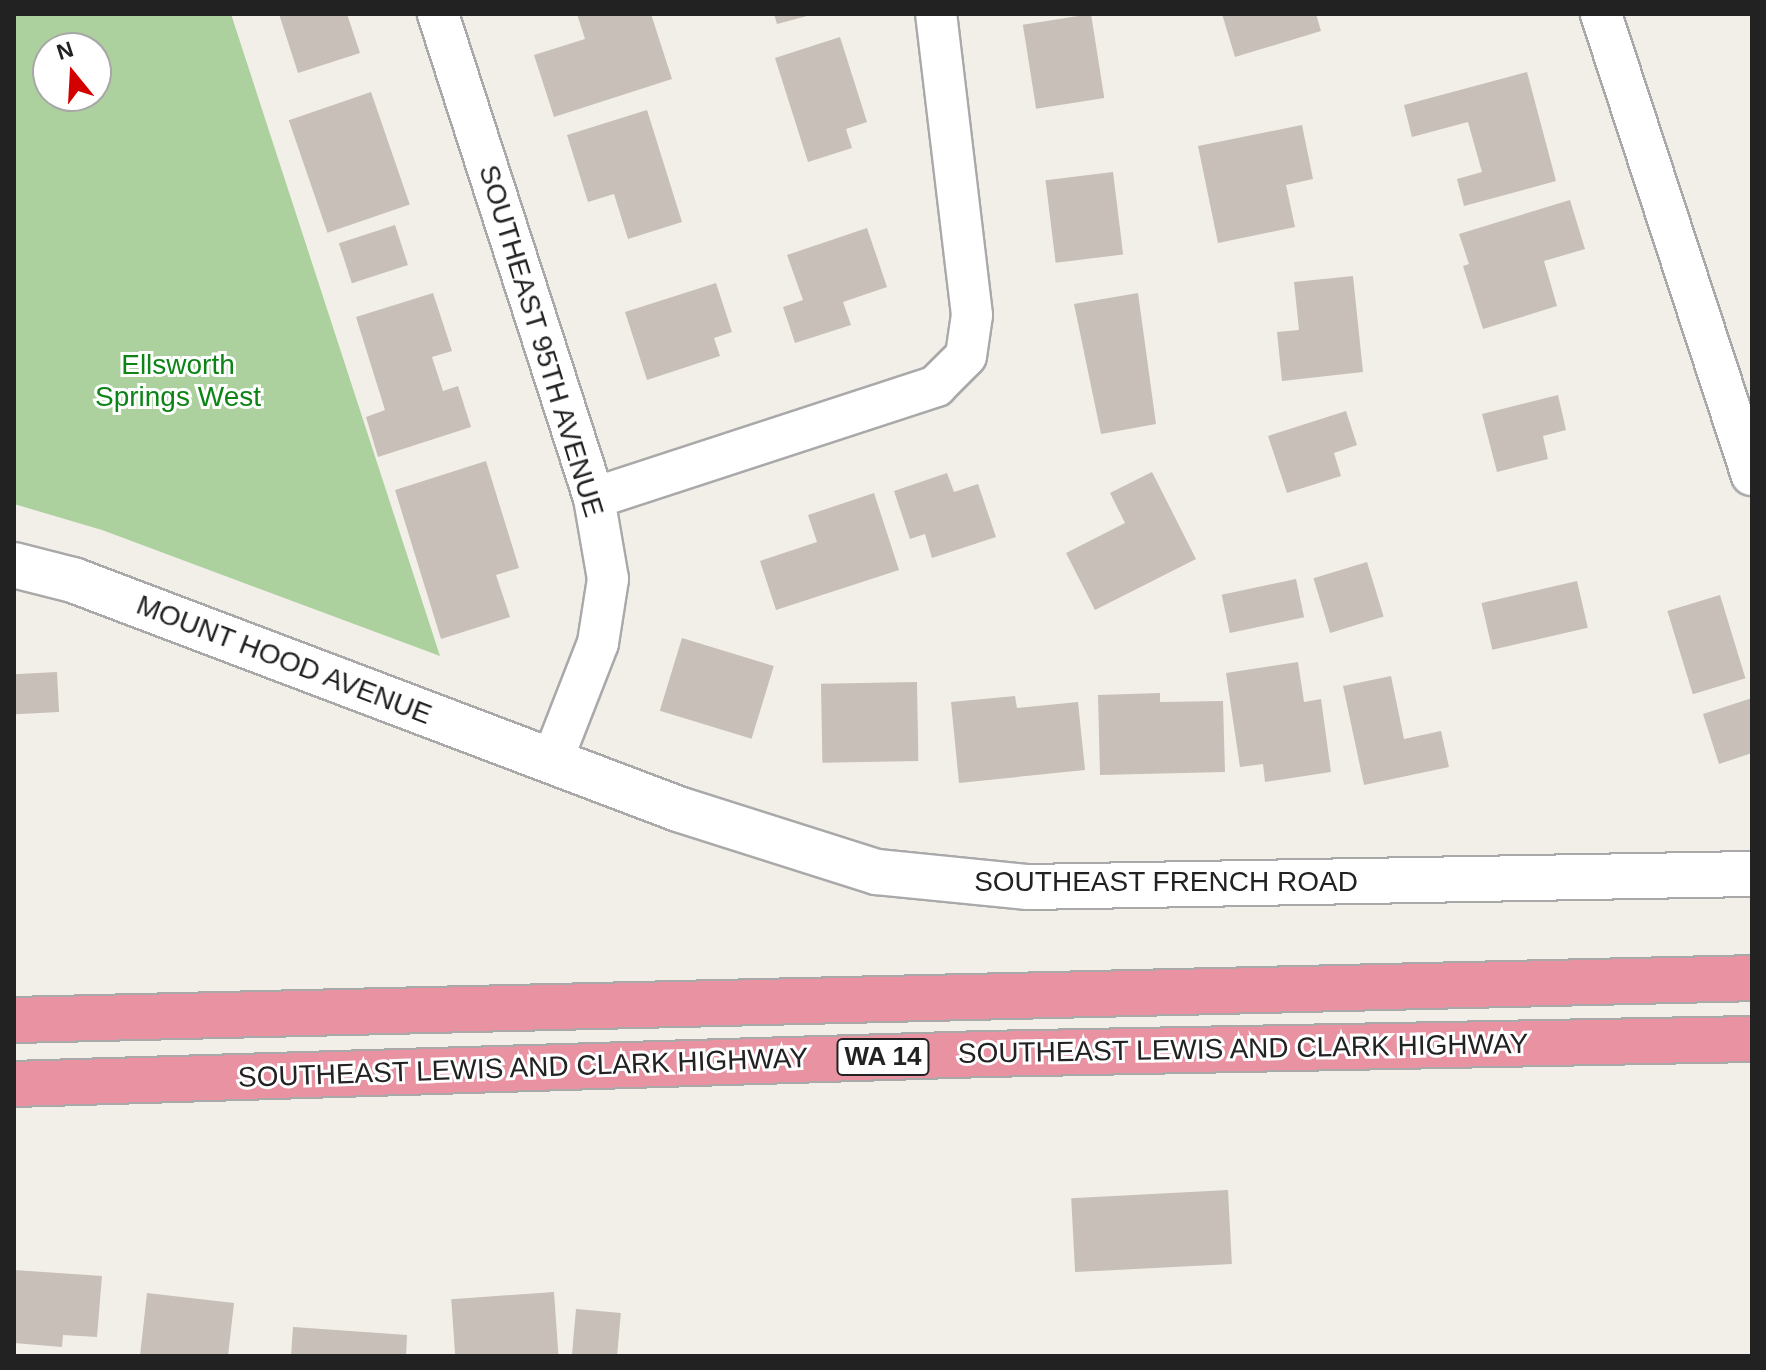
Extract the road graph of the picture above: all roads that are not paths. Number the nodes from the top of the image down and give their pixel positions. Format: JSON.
{"nodes":[{"id":1,"x":438,"y":14,"type":"edge"},
{"id":2,"x":936,"y":14,"type":"edge"},
{"id":3,"x":1601,"y":14,"type":"edge"},
{"id":4,"x":1752,"y":475,"type":"edge"},
{"id":5,"x":594,"y":498,"type":"junction"},
{"id":6,"x":14,"y":565,"type":"edge"},
{"id":7,"x":552,"y":761,"type":"junction"},
{"id":8,"x":1752,"y":874,"type":"edge"},
{"id":9,"x":1752,"y":978,"type":"edge"},
{"id":10,"x":14,"y":1020,"type":"edge"},
{"id":11,"x":1752,"y":1039,"type":"edge"},
{"id":12,"x":14,"y":1084,"type":"edge"}],
"edges":[{"from":1,"to":5,"type":"street","name":"SOUTHEAST 95TH AVENUE"},
{"from":2,"to":5,"type":"street"},
{"from":3,"to":4,"type":"street"},
{"from":5,"to":7,"type":"street","name":"SOUTHEAST 95TH AVENUE"},
{"from":6,"to":7,"type":"street","name":"MOUNT HOOD AVENUE"},
{"from":7,"to":8,"type":"street","name":"SOUTHEAST FRENCH ROAD"},
{"from":9,"to":10,"type":"highway","number":"WA 14"},
{"from":11,"to":12,"type":"highway","name":"SOUTHEAST LEWIS AND CLARK HIGHWAY","number":"WA 14"}]}
